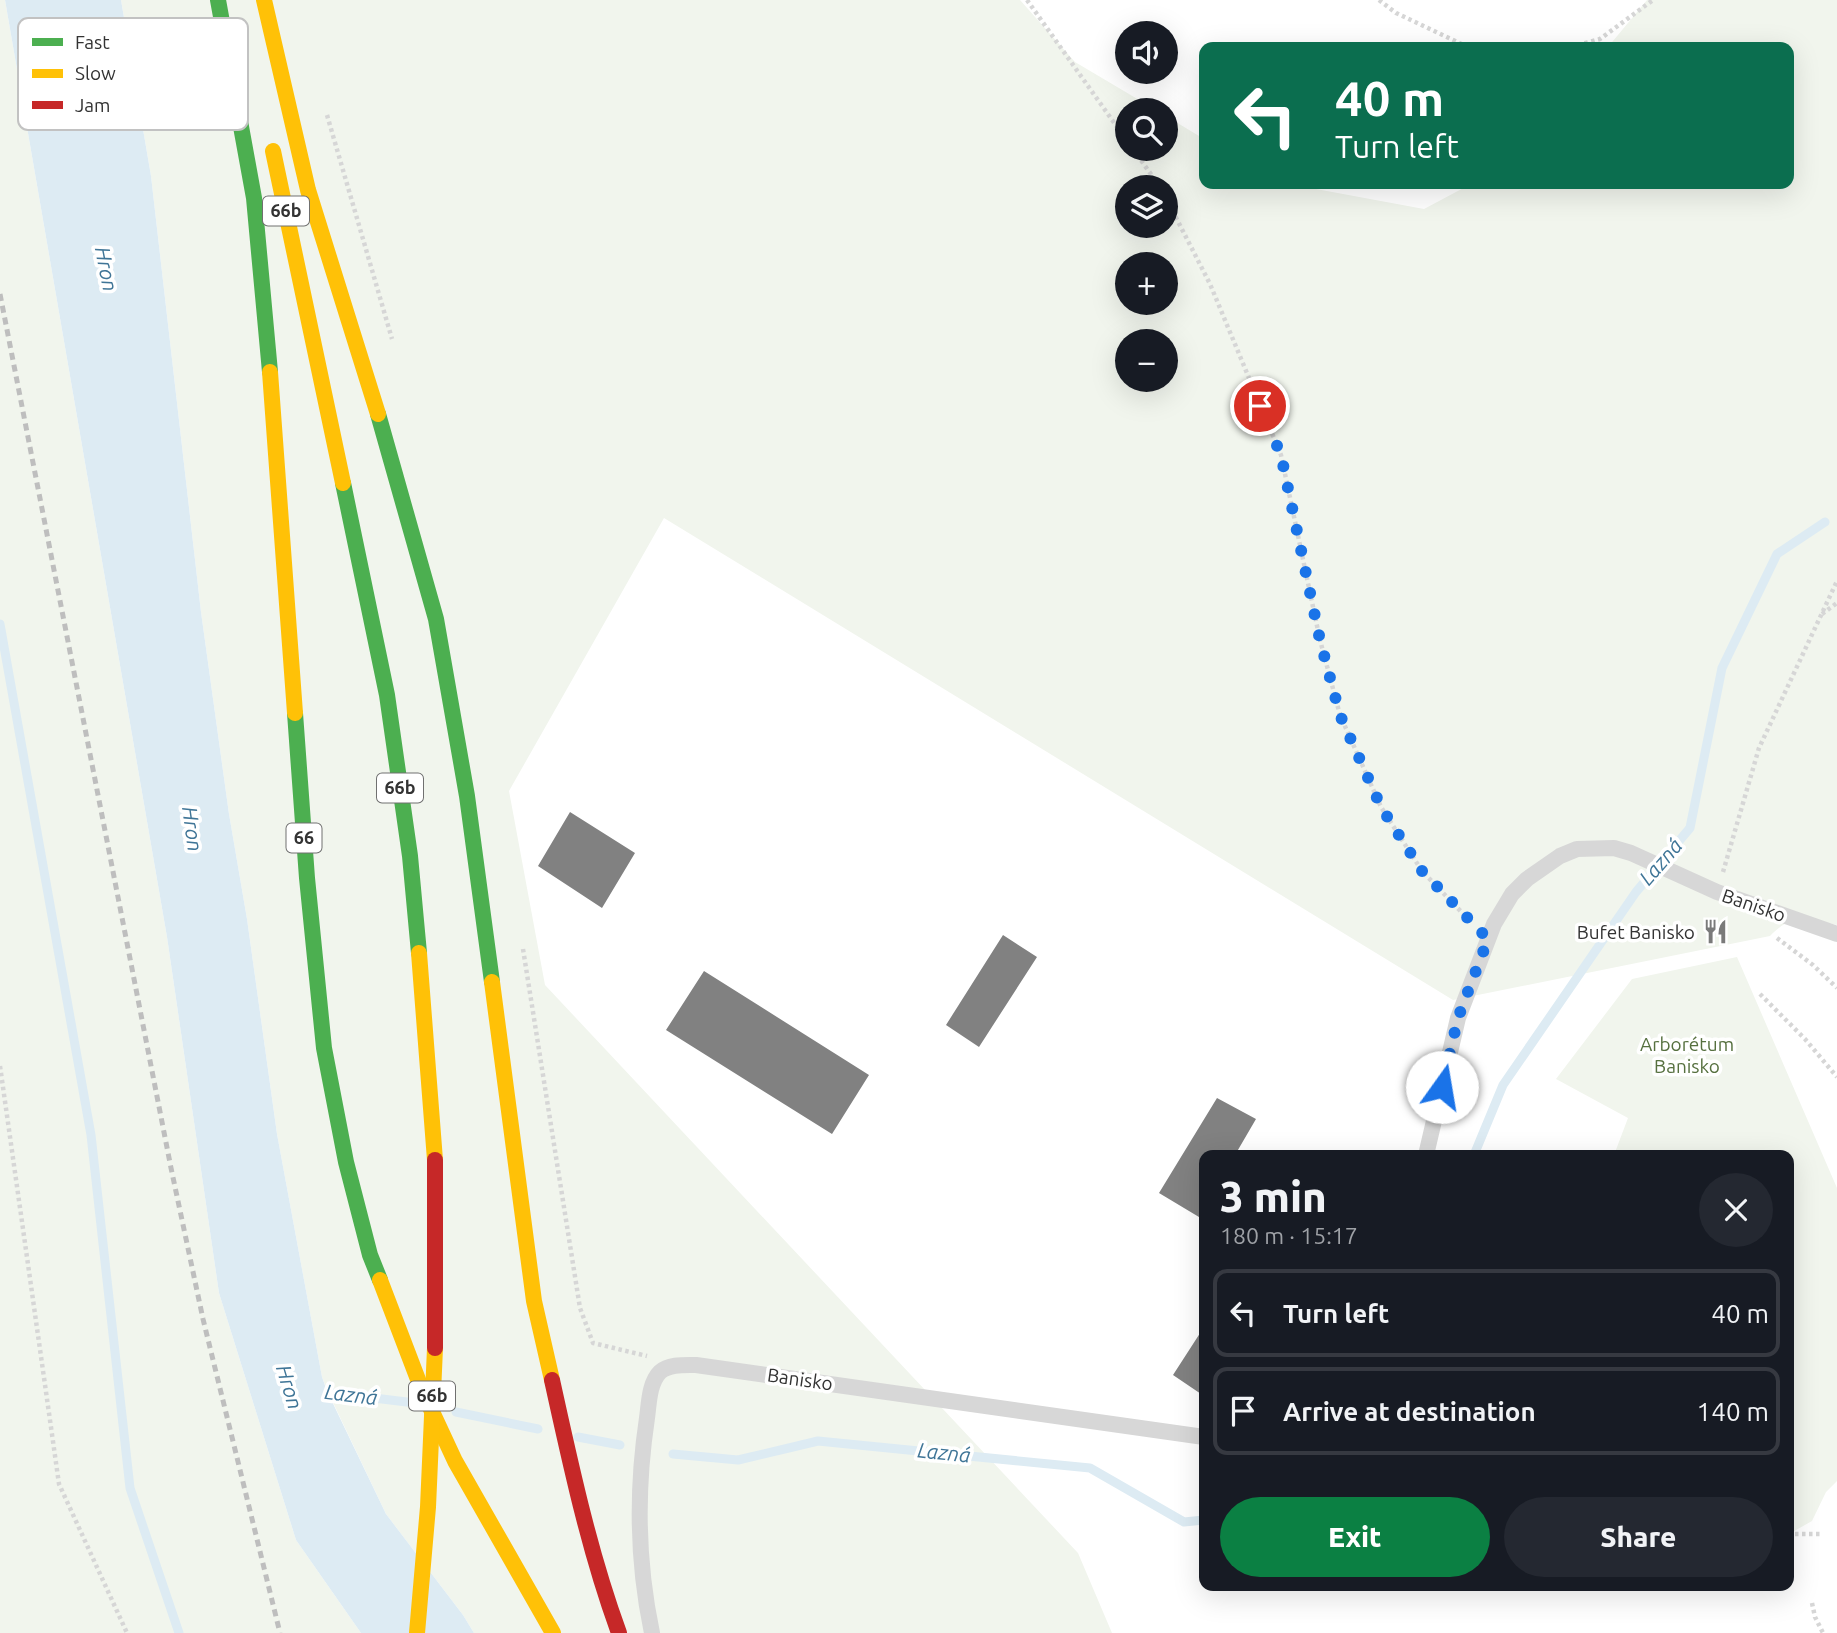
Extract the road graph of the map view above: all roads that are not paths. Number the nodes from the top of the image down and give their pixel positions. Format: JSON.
{"nodes":[{"id":1,"x":218,"y":0,"type":"edge"},
{"id":2,"x":264,"y":0,"type":"edge"},
{"id":3,"x":221,"y":18,"type":"edge"},
{"id":4,"x":242,"y":130,"type":"edge"},
{"id":5,"x":270,"y":136,"type":"dead end"},
{"id":6,"x":1837,"y":934,"type":"edge"},
{"id":7,"x":1427,"y":1150,"type":"edge"},
{"id":8,"x":1199,"y":1436,"type":"edge"},
{"id":9,"x":417,"y":1633,"type":"edge"},
{"id":10,"x":553,"y":1633,"type":"edge"},
{"id":11,"x":619,"y":1633,"type":"edge"},
{"id":12,"x":652,"y":1633,"type":"edge"}],
"edges":[{"from":1,"to":3,"type":"main road","number":"66"},
{"from":2,"to":11,"type":"main road"},
{"from":4,"to":10,"type":"main road","number":"66"},
{"from":5,"to":9,"type":"main road","number":"66b","bridge":true},
{"from":6,"to":7,"type":"lane","name":"Banisko"},
{"from":8,"to":12,"type":"lane","name":"Banisko"}]}
